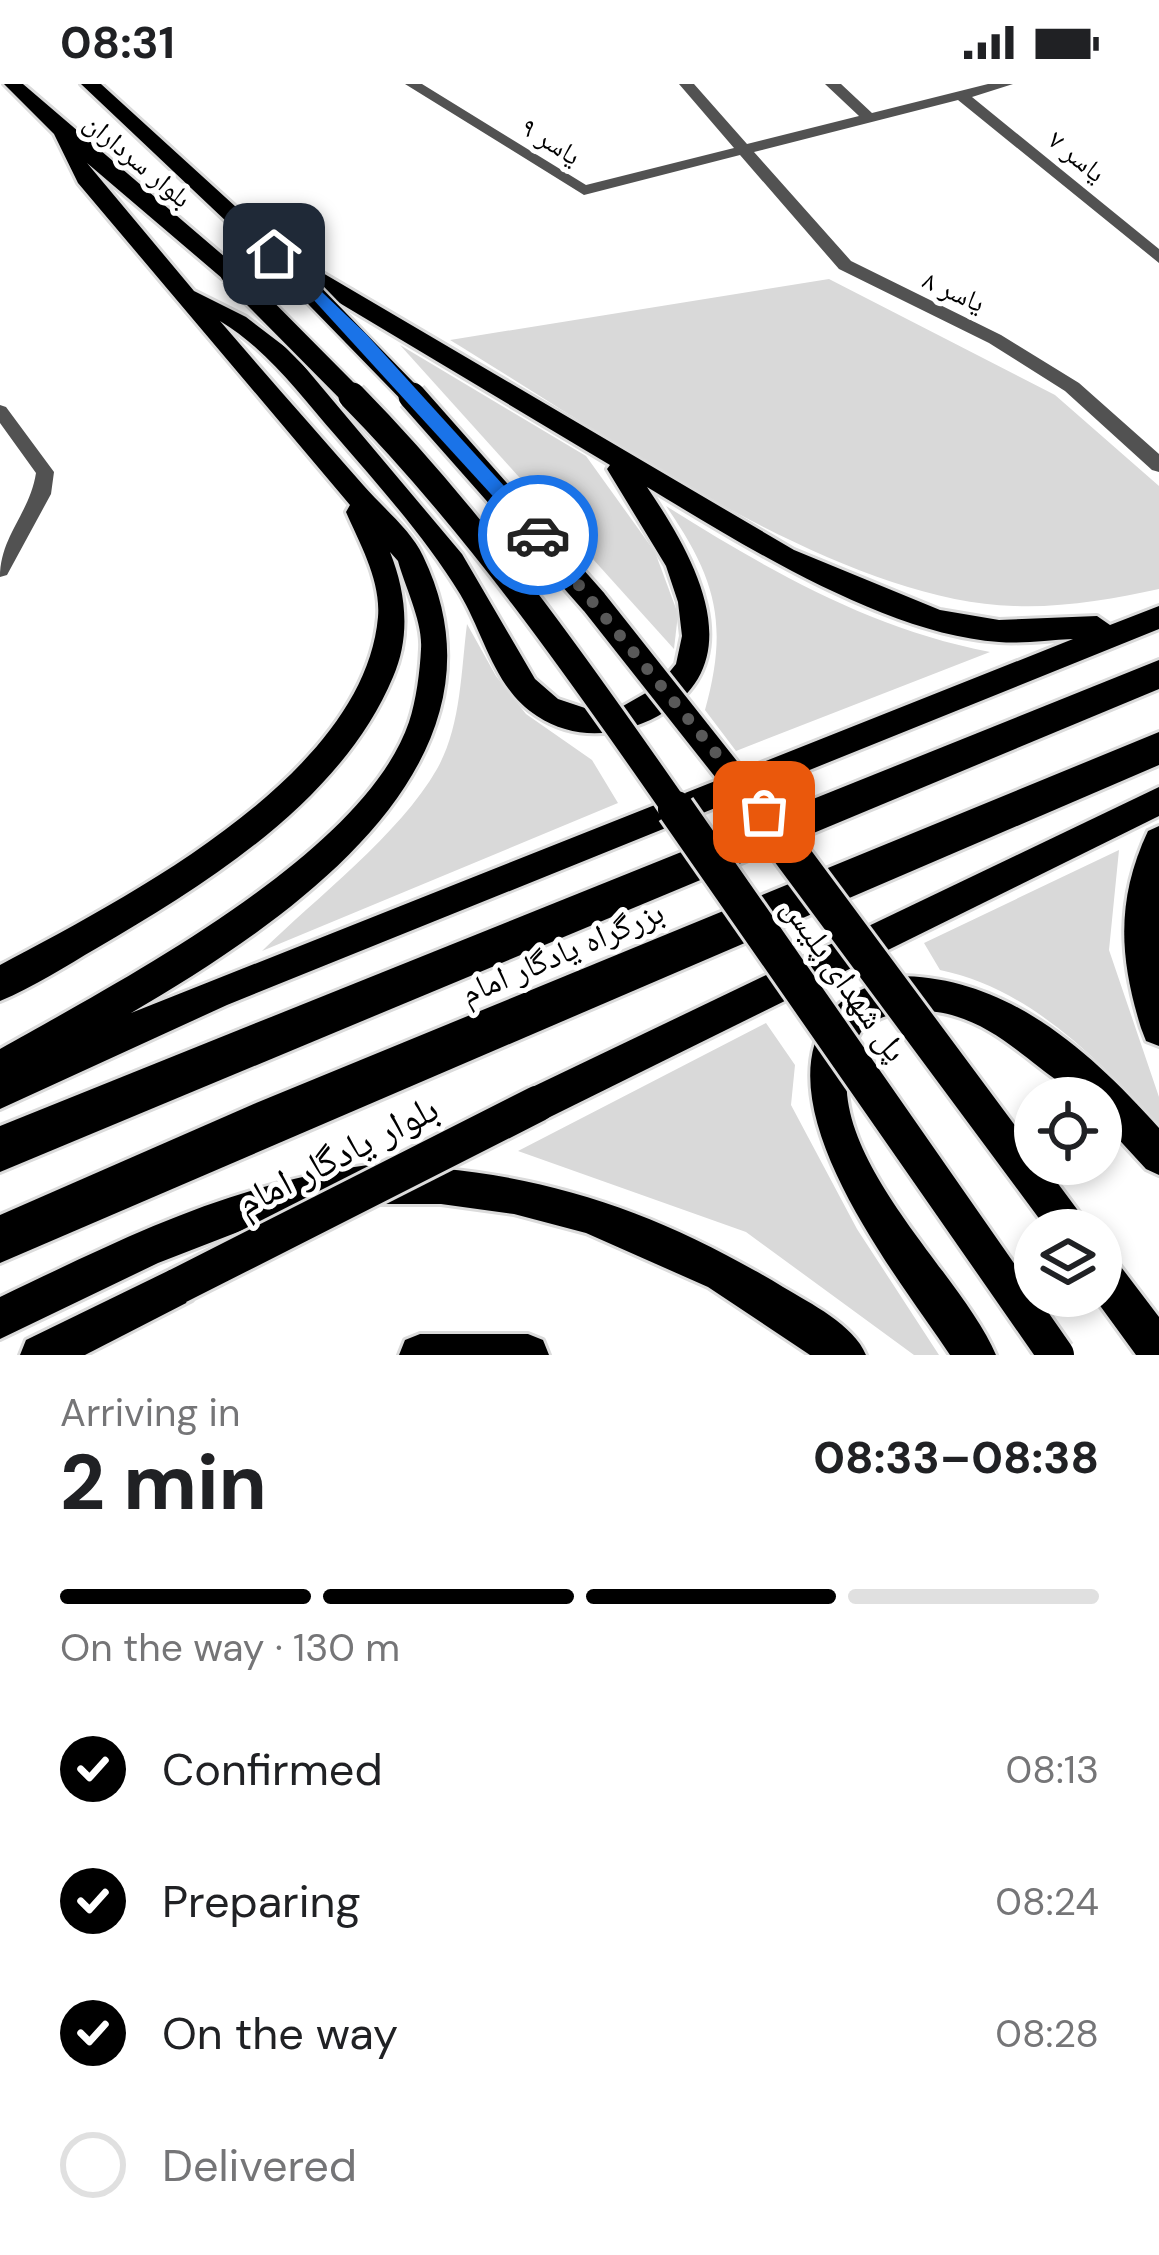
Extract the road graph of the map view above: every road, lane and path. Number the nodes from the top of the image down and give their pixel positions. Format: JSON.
{"nodes":[{"id":1,"x":13,"y":84,"type":"edge"},
{"id":2,"x":90,"y":84,"type":"edge"},
{"id":3,"x":412,"y":84,"type":"edge"},
{"id":4,"x":686,"y":84,"type":"edge"},
{"id":5,"x":832,"y":84,"type":"edge"},
{"id":6,"x":1006,"y":84,"type":"edge"},
{"id":7,"x":981,"y":87,"type":"edge"},
{"id":8,"x":961,"y":95,"type":"junction"},
{"id":9,"x":868,"y":117,"type":"junction"},
{"id":10,"x":62,"y":132,"type":"junction"},
{"id":11,"x":744,"y":147,"type":"junction"},
{"id":12,"x":274,"y":254,"type":"junction"},
{"id":13,"x":1159,"y":258,"type":"edge"},
{"id":14,"x":231,"y":274,"type":"joint"},
{"id":15,"x":179,"y":290,"type":"junction"},
{"id":16,"x":0,"y":411,"type":"edge"},
{"id":17,"x":614,"y":459,"type":"junction"},
{"id":18,"x":1159,"y":465,"type":"edge"},
{"id":19,"x":345,"y":479,"type":"junction"},
{"id":20,"x":0,"y":570,"type":"edge"},
{"id":21,"x":1146,"y":621,"type":"edge"},
{"id":22,"x":1159,"y":674,"type":"edge"},
{"id":23,"x":1159,"y":748,"type":"edge"},
{"id":24,"x":1159,"y":801,"type":"edge"},
{"id":25,"x":1159,"y":841,"type":"edge"},
{"id":26,"x":0,"y":984,"type":"edge"},
{"id":27,"x":1159,"y":1028,"type":"edge"},
{"id":28,"x":0,"y":1069,"type":"edge"},
{"id":29,"x":0,"y":1090,"type":"edge"},
{"id":30,"x":0,"y":1149,"type":"edge"},
{"id":31,"x":1159,"y":1156,"type":"edge"},
{"id":32,"x":1055,"y":1209,"type":"edge"},
{"id":33,"x":0,"y":1239,"type":"edge"},
{"id":34,"x":1122,"y":1302,"type":"edge"},
{"id":35,"x":0,"y":1318,"type":"edge"},
{"id":36,"x":1159,"y":1352,"type":"edge"},
{"id":37,"x":41,"y":1355,"type":"edge"},
{"id":38,"x":420,"y":1355,"type":"edge"},
{"id":39,"x":528,"y":1355,"type":"edge"},
{"id":40,"x":845,"y":1355,"type":"edge"},
{"id":41,"x":975,"y":1355,"type":"edge"},
{"id":42,"x":1056,"y":1355,"type":"edge"}],
"edges":[{"from":1,"to":10,"type":"main road","name":"بلوار سرداران"},
{"from":2,"to":12,"type":"main road","name":"بلوار سرداران"},
{"from":3,"to":11,"type":"street","name":"یاسر ۹"},
{"from":4,"to":11,"type":"street","name":"یاسر ۸"},
{"from":5,"to":9,"type":"street"},
{"from":6,"to":7,"type":"street","name":"یاسر ۹"},
{"from":7,"to":8,"type":"street","name":"یاسر ۹"},
{"from":8,"to":9,"type":"street","name":"یاسر ۹"},
{"from":8,"to":13,"type":"street","name":"یاسر ۷"},
{"from":9,"to":11,"type":"street","name":"یاسر ۹"},
{"from":10,"to":14,"type":"main road","name":"بلوار سرداران"},
{"from":10,"to":15,"type":"main road"},
{"from":11,"to":18,"type":"street","name":"یاسر ۸"},
{"from":12,"to":17,"type":"main road"},
{"from":12,"to":32,"type":"main road","name":"پل شهدای پلیس","bridge":true},
{"from":14,"to":42,"type":"main road","name":"پل شهدای پلیس","bridge":true},
{"from":15,"to":17,"type":"main road"},
{"from":15,"to":19,"type":"main road"},
{"from":16,"to":20,"type":"lane"},
{"from":17,"to":21,"type":"main road"},
{"from":19,"to":26,"type":"main road"},
{"from":19,"to":28,"type":"main road"},
{"from":21,"to":29,"type":"main road"},
{"from":22,"to":30,"type":"highway","name":"بزرگراه یادگار امام"},
{"from":23,"to":33,"type":"highway","name":"بزرگراه یادگار امام"},
{"from":24,"to":37,"type":"main road","name":"بلوار یادگار امام","bridge":true},
{"from":25,"to":27,"type":"main road"},
{"from":31,"to":41,"type":"main road"},
{"from":34,"to":36,"type":"main road"},
{"from":35,"to":40,"type":"main road"},
{"from":38,"to":39,"type":"main road"}]}
